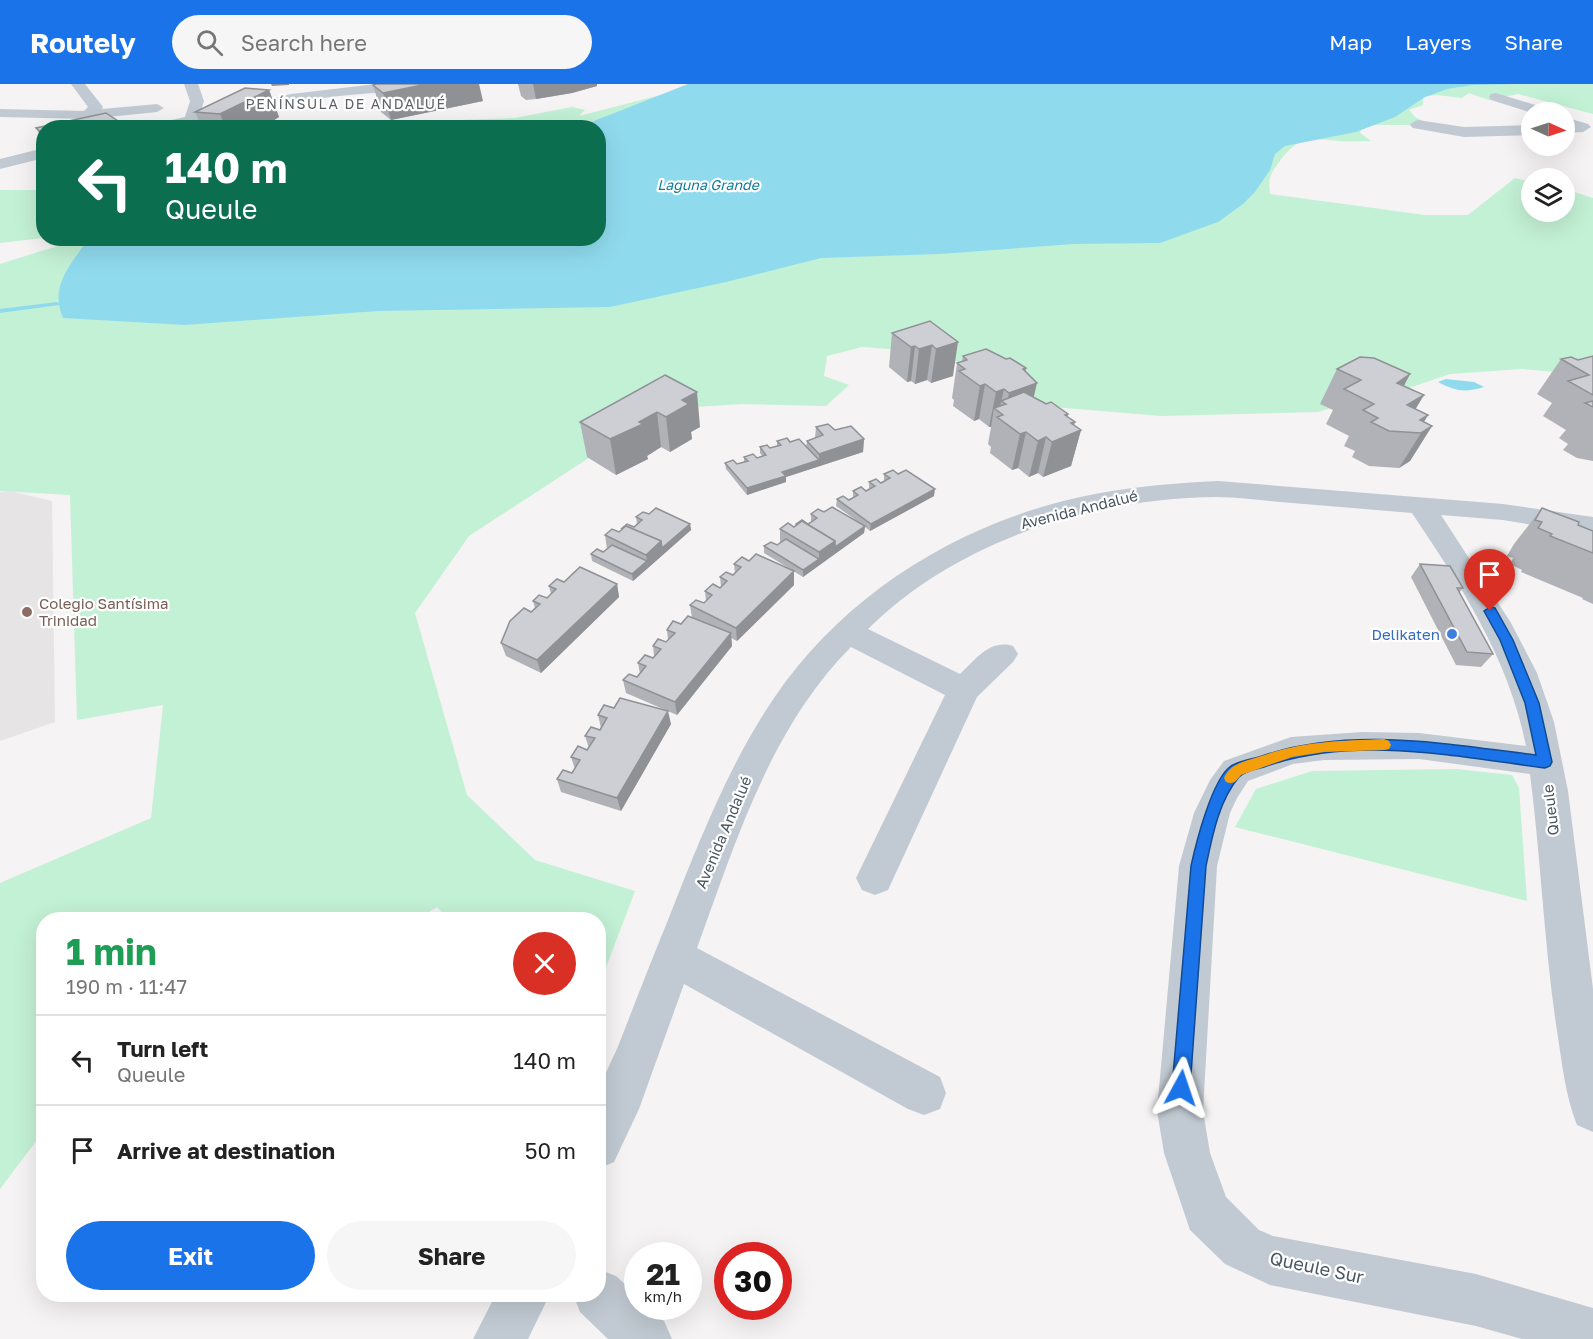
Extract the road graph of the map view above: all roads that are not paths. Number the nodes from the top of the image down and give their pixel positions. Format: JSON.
{"nodes":[{"id":1,"x":78,"y":84,"type":"edge"},
{"id":2,"x":191,"y":84,"type":"edge"},
{"id":3,"x":449,"y":84,"type":"edge"},
{"id":4,"x":1496,"y":97,"type":"dead end"},
{"id":5,"x":1521,"y":105,"type":"edge"},
{"id":6,"x":156,"y":108,"type":"dead end"},
{"id":7,"x":0,"y":113,"type":"edge"},
{"id":8,"x":88,"y":115,"type":"junction"},
{"id":9,"x":191,"y":120,"type":"joint"},
{"id":10,"x":1418,"y":125,"type":"dead end"},
{"id":11,"x":1521,"y":130,"type":"edge"},
{"id":12,"x":36,"y":155,"type":"edge"},
{"id":13,"x":0,"y":164,"type":"edge"},
{"id":14,"x":1419,"y":504,"type":"junction"},
{"id":15,"x":1593,"y":526,"type":"edge"},
{"id":16,"x":847,"y":632,"type":"junction"},
{"id":17,"x":1002,"y":654,"type":"dead end"},
{"id":18,"x":964,"y":690,"type":"junction"},
{"id":19,"x":1545,"y":762,"type":"junction"},
{"id":20,"x":875,"y":878,"type":"dead end"},
{"id":21,"x":673,"y":957,"type":"junction"},
{"id":22,"x":924,"y":1093,"type":"dead end"},
{"id":23,"x":1593,"y":1109,"type":"edge"},
{"id":24,"x":606,"y":1130,"type":"edge"},
{"id":25,"x":520,"y":1302,"type":"edge"},
{"id":26,"x":606,"y":1302,"type":"edge"},
{"id":27,"x":1593,"y":1334,"type":"edge"},
{"id":28,"x":499,"y":1339,"type":"edge"},
{"id":29,"x":646,"y":1339,"type":"edge"}],
"edges":[{"from":1,"to":8,"type":"street"},
{"from":2,"to":9,"type":"street"},
{"from":3,"to":9,"type":"street"},
{"from":4,"to":5,"type":"street"},
{"from":6,"to":8,"type":"street"},
{"from":7,"to":8,"type":"street"},
{"from":10,"to":11,"type":"street"},
{"from":12,"to":13,"type":"street"},
{"from":14,"to":15,"type":"street","name":"Avenida Andalué"},
{"from":14,"to":16,"type":"street","name":"Avenida Andalué"},
{"from":14,"to":19,"type":"street","name":"Queule"},
{"from":16,"to":18,"type":"street"},
{"from":16,"to":21,"type":"street","name":"Avenida Andalué"},
{"from":17,"to":18,"type":"street"},
{"from":18,"to":20,"type":"street"},
{"from":19,"to":23,"type":"street","name":"Queule"},
{"from":19,"to":27,"type":"street","name":"Queule Sur"},
{"from":21,"to":22,"type":"street"},
{"from":21,"to":24,"type":"street","name":"Avenida Andalué"},
{"from":25,"to":28,"type":"street"},
{"from":26,"to":29,"type":"street"}]}
